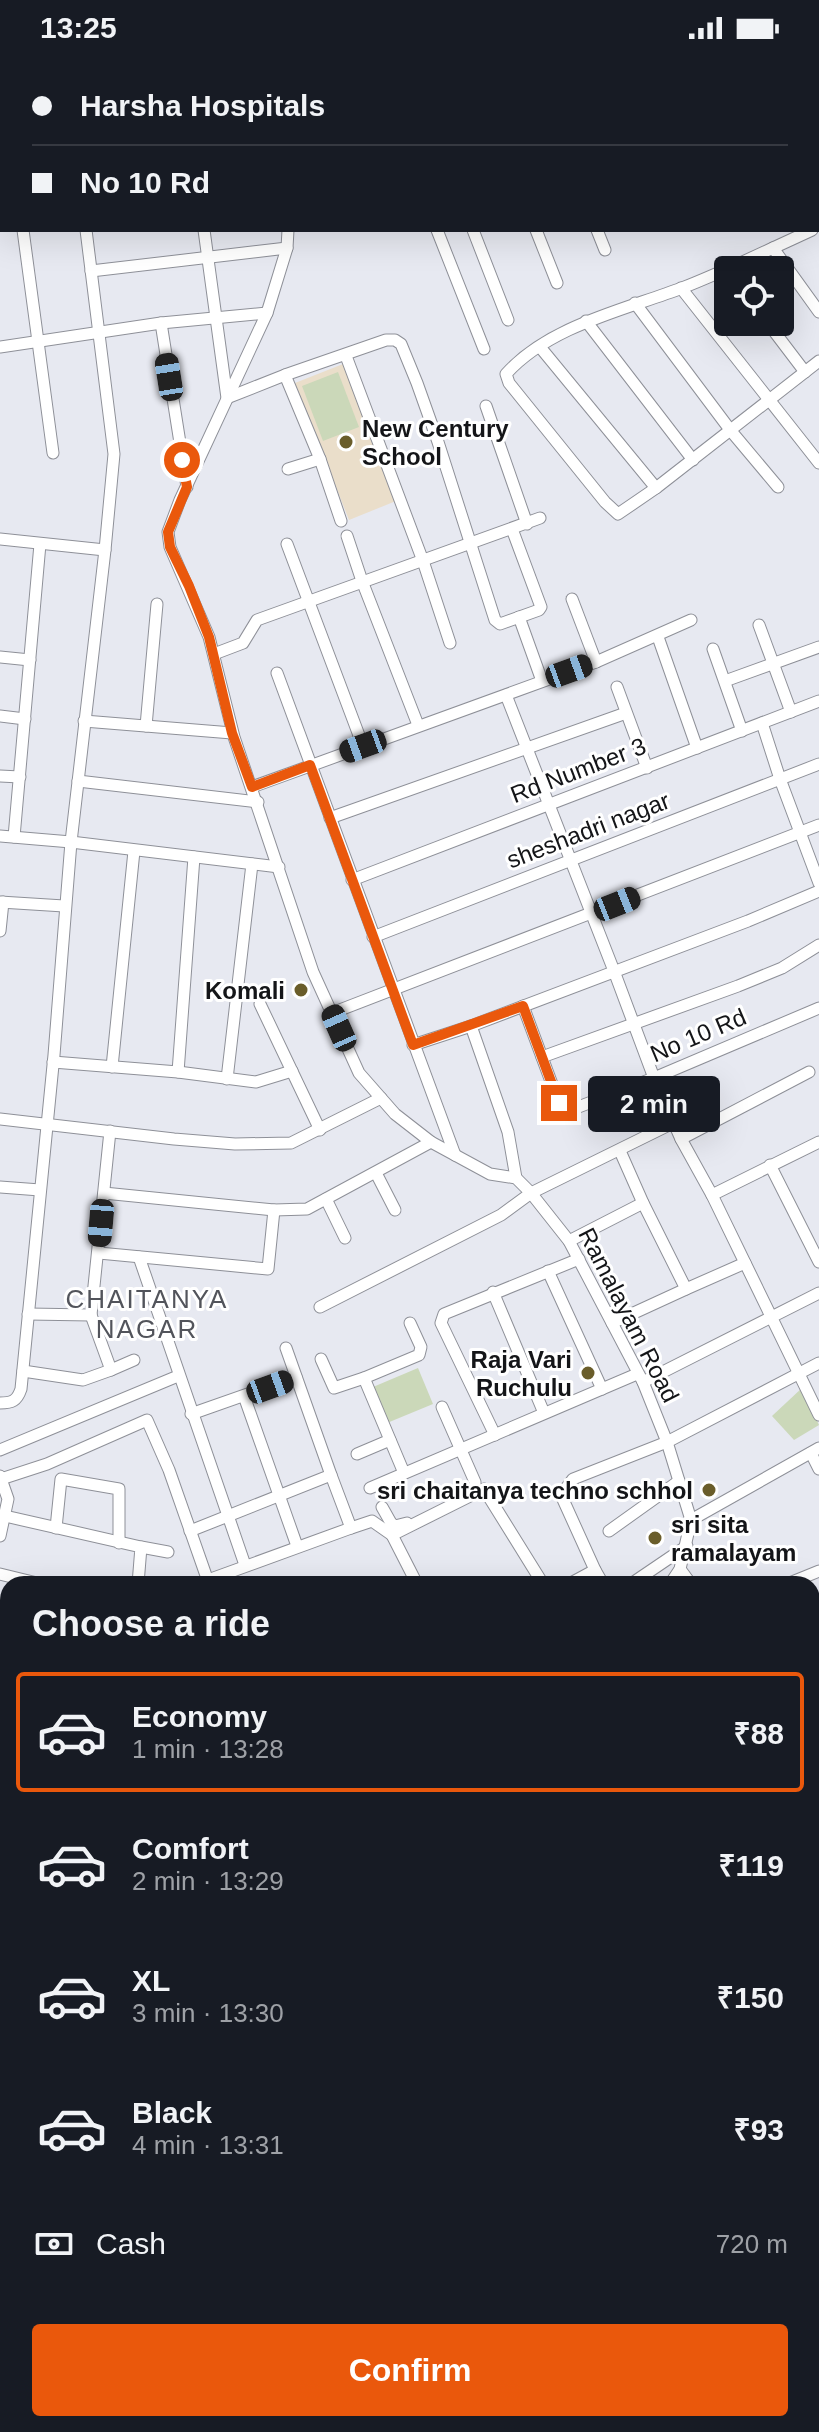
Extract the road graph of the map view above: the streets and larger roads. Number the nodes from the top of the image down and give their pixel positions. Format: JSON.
{"nodes":[{"id":1,"x":23,"y":232,"type":"edge"},
{"id":2,"x":86,"y":232,"type":"edge"},
{"id":3,"x":204,"y":232,"type":"edge"},
{"id":4,"x":288,"y":232,"type":"edge"},
{"id":5,"x":438,"y":232,"type":"edge"},
{"id":6,"x":474,"y":232,"type":"edge"},
{"id":7,"x":537,"y":232,"type":"edge"},
{"id":8,"x":598,"y":232,"type":"edge"},
{"id":9,"x":808,"y":232,"type":"edge"},
{"id":10,"x":287,"y":248,"type":"junction"},
{"id":11,"x":773,"y":248,"type":"junction"},
{"id":12,"x":605,"y":250,"type":"dead end"},
{"id":13,"x":209,"y":256,"type":"junction"},
{"id":14,"x":755,"y":256,"type":"edge"},
{"id":15,"x":91,"y":271,"type":"junction"},
{"id":16,"x":714,"y":274,"type":"edge"},
{"id":17,"x":557,"y":283,"type":"dead end"},
{"id":18,"x":681,"y":288,"type":"junction"},
{"id":19,"x":635,"y":303,"type":"junction"},
{"id":20,"x":819,"y":312,"type":"edge"},
{"id":21,"x":267,"y":313,"type":"junction"},
{"id":22,"x":216,"y":317,"type":"junction"},
{"id":23,"x":508,"y":320,"type":"dead end"},
{"id":24,"x":586,"y":321,"type":"junction"},
{"id":25,"x":161,"y":323,"type":"junction"},
{"id":26,"x":97,"y":332,"type":"junction"},
{"id":27,"x":778,"y":336,"type":"edge"},
{"id":28,"x":38,"y":341,"type":"junction"},
{"id":29,"x":0,"y":347,"type":"edge"},
{"id":30,"x":540,"y":347,"type":"junction"},
{"id":31,"x":484,"y":349,"type":"dead end"},
{"id":32,"x":346,"y":356,"type":"junction"},
{"id":33,"x":819,"y":361,"type":"edge"},
{"id":34,"x":805,"y":372,"type":"junction"},
{"id":35,"x":285,"y":375,"type":"junction"},
{"id":36,"x":227,"y":398,"type":"junction"},
{"id":37,"x":769,"y":401,"type":"junction"},
{"id":38,"x":486,"y":406,"type":"dead end"},
{"id":39,"x":731,"y":431,"type":"junction"},
{"id":40,"x":53,"y":453,"type":"dead end"},
{"id":41,"x":320,"y":459,"type":"junction"},
{"id":42,"x":693,"y":460,"type":"junction"},
{"id":43,"x":819,"y":463,"type":"edge"},
{"id":44,"x":288,"y":469,"type":"dead end"},
{"id":45,"x":187,"y":487,"type":"junction"},
{"id":46,"x":778,"y":487,"type":"dead end"},
{"id":47,"x":656,"y":488,"type":"junction"},
{"id":48,"x":540,"y":518,"type":"dead end"},
{"id":49,"x":341,"y":521,"type":"dead end"},
{"id":50,"x":527,"y":524,"type":"junction"},
{"id":51,"x":512,"y":529,"type":"junction"},
{"id":52,"x":347,"y":536,"type":"dead end"},
{"id":53,"x":0,"y":539,"type":"edge"},
{"id":54,"x":40,"y":544,"type":"junction"},
{"id":55,"x":287,"y":544,"type":"dead end"},
{"id":56,"x":471,"y":545,"type":"junction"},
{"id":57,"x":105,"y":550,"type":"junction"},
{"id":58,"x":423,"y":561,"type":"junction"},
{"id":59,"x":362,"y":581,"type":"junction"},
{"id":60,"x":572,"y":599,"type":"dead end"},
{"id":61,"x":309,"y":601,"type":"junction"},
{"id":62,"x":157,"y":604,"type":"dead end"},
{"id":63,"x":519,"y":617,"type":"junction"},
{"id":64,"x":691,"y":620,"type":"dead end"},
{"id":65,"x":759,"y":625,"type":"dead end"},
{"id":66,"x":658,"y":637,"type":"junction"},
{"id":67,"x":450,"y":643,"type":"dead end"},
{"id":68,"x":819,"y":647,"type":"edge"},
{"id":69,"x":713,"y":649,"type":"dead end"},
{"id":70,"x":214,"y":654,"type":"junction"},
{"id":71,"x":0,"y":657,"type":"edge"},
{"id":72,"x":30,"y":660,"type":"junction"},
{"id":73,"x":596,"y":662,"type":"junction"},
{"id":74,"x":773,"y":665,"type":"junction"},
{"id":75,"x":277,"y":673,"type":"dead end"},
{"id":76,"x":542,"y":681,"type":"junction"},
{"id":77,"x":725,"y":681,"type":"junction"},
{"id":78,"x":617,"y":687,"type":"dead end"},
{"id":79,"x":506,"y":695,"type":"junction"},
{"id":80,"x":819,"y":701,"type":"edge"},
{"id":81,"x":791,"y":712,"type":"junction"},
{"id":82,"x":626,"y":713,"type":"junction"},
{"id":83,"x":0,"y":716,"type":"edge"},
{"id":84,"x":25,"y":719,"type":"junction"},
{"id":85,"x":84,"y":721,"type":"junction"},
{"id":86,"x":762,"y":723,"type":"junction"},
{"id":87,"x":418,"y":725,"type":"junction"},
{"id":88,"x":146,"y":726,"type":"junction"},
{"id":89,"x":742,"y":731,"type":"junction"},
{"id":90,"x":232,"y":733,"type":"junction"},
{"id":91,"x":363,"y":746,"type":"junction"},
{"id":92,"x":528,"y":748,"type":"junction"},
{"id":93,"x":697,"y":748,"type":"junction"},
{"id":94,"x":819,"y":764,"type":"edge"},
{"id":95,"x":310,"y":765,"type":"junction"},
{"id":96,"x":647,"y":768,"type":"junction"},
{"id":97,"x":0,"y":776,"type":"edge"},
{"id":98,"x":20,"y":777,"type":"junction"},
{"id":99,"x":780,"y":779,"type":"junction"},
{"id":100,"x":78,"y":781,"type":"junction"},
{"id":101,"x":252,"y":787,"type":"junction"},
{"id":102,"x":258,"y":802,"type":"junction"},
{"id":103,"x":550,"y":804,"type":"junction"},
{"id":104,"x":330,"y":818,"type":"junction"},
{"id":105,"x":819,"y":825,"type":"edge"},
{"id":106,"x":799,"y":831,"type":"junction"},
{"id":107,"x":0,"y":836,"type":"edge"},
{"id":108,"x":14,"y":837,"type":"junction"},
{"id":109,"x":71,"y":842,"type":"junction"},
{"id":110,"x":134,"y":851,"type":"junction"},
{"id":111,"x":194,"y":857,"type":"junction"},
{"id":112,"x":571,"y":861,"type":"junction"},
{"id":113,"x":252,"y":864,"type":"junction"},
{"id":114,"x":279,"y":867,"type":"junction"},
{"id":115,"x":352,"y":880,"type":"junction"},
{"id":116,"x":819,"y":883,"type":"edge"},
{"id":117,"x":819,"y":891,"type":"edge"},
{"id":118,"x":2,"y":902,"type":"edge"},
{"id":119,"x":64,"y":906,"type":"junction"},
{"id":120,"x":591,"y":915,"type":"junction"},
{"id":121,"x":0,"y":931,"type":"edge"},
{"id":122,"x":373,"y":937,"type":"junction"},
{"id":123,"x":819,"y":945,"type":"edge"},
{"id":124,"x":614,"y":971,"type":"junction"},
{"id":125,"x":393,"y":990,"type":"junction"},
{"id":126,"x":260,"y":1004,"type":"dead end"},
{"id":127,"x":523,"y":1006,"type":"junction"},
{"id":128,"x":819,"y":1008,"type":"edge"},
{"id":129,"x":332,"y":1013,"type":"junction"},
{"id":130,"x":471,"y":1026,"type":"junction"},
{"id":131,"x":634,"y":1026,"type":"junction"},
{"id":132,"x":413,"y":1045,"type":"junction"},
{"id":133,"x":542,"y":1057,"type":"junction"},
{"id":134,"x":53,"y":1062,"type":"junction"},
{"id":135,"x":112,"y":1067,"type":"junction"},
{"id":136,"x":292,"y":1071,"type":"junction"},
{"id":137,"x":178,"y":1072,"type":"junction"},
{"id":138,"x":809,"y":1072,"type":"dead end"},
{"id":139,"x":654,"y":1078,"type":"junction"},
{"id":140,"x":227,"y":1079,"type":"junction"},
{"id":141,"x":381,"y":1098,"type":"junction"},
{"id":142,"x":0,"y":1119,"type":"edge"},
{"id":143,"x":675,"y":1122,"type":"junction"},
{"id":144,"x":47,"y":1124,"type":"junction"},
{"id":145,"x":320,"y":1130,"type":"junction"},
{"id":146,"x":110,"y":1131,"type":"junction"},
{"id":147,"x":681,"y":1139,"type":"junction"},
{"id":148,"x":431,"y":1142,"type":"junction"},
{"id":149,"x":819,"y":1142,"type":"edge"},
{"id":150,"x":620,"y":1151,"type":"junction"},
{"id":151,"x":455,"y":1155,"type":"junction"},
{"id":152,"x":770,"y":1165,"type":"junction"},
{"id":153,"x":376,"y":1173,"type":"junction"},
{"id":154,"x":516,"y":1178,"type":"junction"},
{"id":155,"x":0,"y":1187,"type":"edge"},
{"id":156,"x":40,"y":1190,"type":"junction"},
{"id":157,"x":104,"y":1193,"type":"junction"},
{"id":158,"x":531,"y":1193,"type":"junction"},
{"id":159,"x":712,"y":1195,"type":"junction"},
{"id":160,"x":326,"y":1199,"type":"junction"},
{"id":161,"x":643,"y":1203,"type":"junction"},
{"id":162,"x":274,"y":1210,"type":"junction"},
{"id":163,"x":395,"y":1210,"type":"dead end"},
{"id":164,"x":345,"y":1238,"type":"dead end"},
{"id":165,"x":569,"y":1241,"type":"junction"},
{"id":166,"x":99,"y":1253,"type":"junction"},
{"id":167,"x":139,"y":1257,"type":"junction"},
{"id":168,"x":579,"y":1259,"type":"junction"},
{"id":169,"x":819,"y":1262,"type":"edge"},
{"id":170,"x":745,"y":1263,"type":"junction"},
{"id":171,"x":548,"y":1271,"type":"junction"},
{"id":172,"x":686,"y":1289,"type":"junction"},
{"id":173,"x":493,"y":1292,"type":"junction"},
{"id":174,"x":819,"y":1293,"type":"edge"},
{"id":175,"x":320,"y":1307,"type":"dead end"},
{"id":176,"x":28,"y":1314,"type":"junction"},
{"id":177,"x":91,"y":1315,"type":"junction"},
{"id":178,"x":771,"y":1317,"type":"junction"},
{"id":179,"x":410,"y":1323,"type":"dead end"},
{"id":180,"x":612,"y":1323,"type":"junction"},
{"id":181,"x":286,"y":1348,"type":"dead end"},
{"id":182,"x":321,"y":1359,"type":"dead end"},
{"id":183,"x":134,"y":1360,"type":"dead end"},
{"id":184,"x":819,"y":1363,"type":"edge"},
{"id":185,"x":111,"y":1370,"type":"junction"},
{"id":186,"x":23,"y":1371,"type":"junction"},
{"id":187,"x":799,"y":1373,"type":"junction"},
{"id":188,"x":178,"y":1376,"type":"junction"},
{"id":189,"x":296,"y":1377,"type":"junction"},
{"id":190,"x":364,"y":1378,"type":"junction"},
{"id":191,"x":640,"y":1378,"type":"junction"},
{"id":192,"x":602,"y":1389,"type":"junction"},
{"id":193,"x":244,"y":1396,"type":"junction"},
{"id":194,"x":0,"y":1403,"type":"edge"},
{"id":195,"x":442,"y":1407,"type":"dead end"},
{"id":196,"x":544,"y":1413,"type":"junction"},
{"id":197,"x":191,"y":1414,"type":"junction"},
{"id":198,"x":819,"y":1415,"type":"edge"},
{"id":199,"x":495,"y":1435,"type":"junction"},
{"id":200,"x":390,"y":1440,"type":"junction"},
{"id":201,"x":667,"y":1442,"type":"junction"},
{"id":202,"x":461,"y":1449,"type":"junction"},
{"id":203,"x":0,"y":1450,"type":"edge"},
{"id":204,"x":815,"y":1451,"type":"edge"},
{"id":205,"x":357,"y":1454,"type":"dead end"},
{"id":206,"x":819,"y":1469,"type":"edge"},
{"id":207,"x":404,"y":1473,"type":"junction"},
{"id":208,"x":331,"y":1475,"type":"junction"},
{"id":209,"x":679,"y":1481,"type":"junction"},
{"id":210,"x":1,"y":1482,"type":"edge"},
{"id":211,"x":370,"y":1488,"type":"dead end"},
{"id":212,"x":280,"y":1494,"type":"junction"},
{"id":213,"x":382,"y":1507,"type":"dead end"},
{"id":214,"x":5,"y":1516,"type":"junction"},
{"id":215,"x":228,"y":1517,"type":"junction"},
{"id":216,"x":691,"y":1520,"type":"junction"},
{"id":217,"x":56,"y":1528,"type":"junction"},
{"id":218,"x":351,"y":1528,"type":"junction"},
{"id":219,"x":190,"y":1531,"type":"junction"},
{"id":220,"x":609,"y":1531,"type":"dead end"},
{"id":221,"x":392,"y":1535,"type":"junction"},
{"id":222,"x":0,"y":1536,"type":"edge"},
{"id":223,"x":119,"y":1543,"type":"junction"},
{"id":224,"x":297,"y":1546,"type":"junction"},
{"id":225,"x":687,"y":1546,"type":"junction"},
{"id":226,"x":141,"y":1547,"type":"junction"},
{"id":227,"x":168,"y":1552,"type":"dead end"},
{"id":228,"x":245,"y":1565,"type":"junction"},
{"id":229,"x":680,"y":1569,"type":"junction"},
{"id":230,"x":595,"y":1570,"type":"junction"},
{"id":231,"x":139,"y":1576,"type":"edge"},
{"id":232,"x":206,"y":1576,"type":"edge"},
{"id":233,"x":221,"y":1576,"type":"edge"},
{"id":234,"x":413,"y":1576,"type":"edge"},
{"id":235,"x":538,"y":1576,"type":"edge"},
{"id":236,"x":584,"y":1576,"type":"edge"},
{"id":237,"x":598,"y":1576,"type":"edge"},
{"id":238,"x":643,"y":1576,"type":"edge"},
{"id":239,"x":675,"y":1576,"type":"edge"},
{"id":240,"x":685,"y":1576,"type":"edge"}],
"edges":[{"from":1,"to":28,"type":"street"},
{"from":2,"to":15,"type":"street"},
{"from":3,"to":13,"type":"street"},
{"from":4,"to":10,"type":"street","name":"Ramalayam Road"},
{"from":5,"to":31,"type":"street"},
{"from":6,"to":23,"type":"street"},
{"from":7,"to":17,"type":"street"},
{"from":8,"to":12,"type":"street"},
{"from":9,"to":11,"type":"street"},
{"from":10,"to":13,"type":"street"},
{"from":10,"to":21,"type":"street","name":"Ramalayam Road"},
{"from":11,"to":14,"type":"street"},
{"from":11,"to":20,"type":"street"},
{"from":13,"to":15,"type":"street"},
{"from":13,"to":22,"type":"street"},
{"from":15,"to":26,"type":"street"},
{"from":16,"to":18,"type":"street"},
{"from":18,"to":19,"type":"street"},
{"from":18,"to":37,"type":"street"},
{"from":19,"to":24,"type":"street"},
{"from":19,"to":39,"type":"street"},
{"from":21,"to":22,"type":"street"},
{"from":21,"to":36,"type":"street","name":"Ramalayam Road"},
{"from":22,"to":25,"type":"street"},
{"from":22,"to":36,"type":"street"},
{"from":24,"to":30,"type":"street"},
{"from":24,"to":42,"type":"street"},
{"from":25,"to":26,"type":"street"},
{"from":25,"to":45,"type":"street"},
{"from":26,"to":28,"type":"street"},
{"from":26,"to":57,"type":"street"},
{"from":27,"to":34,"type":"street"},
{"from":28,"to":29,"type":"street"},
{"from":28,"to":40,"type":"street"},
{"from":30,"to":47,"type":"street"},
{"from":30,"to":47,"type":"street"},
{"from":32,"to":35,"type":"street"},
{"from":32,"to":56,"type":"street"},
{"from":32,"to":58,"type":"street"},
{"from":33,"to":34,"type":"street"},
{"from":34,"to":37,"type":"street"},
{"from":35,"to":36,"type":"street"},
{"from":35,"to":41,"type":"street"},
{"from":36,"to":45,"type":"street","name":"Ramalayam Road"},
{"from":37,"to":39,"type":"street"},
{"from":37,"to":43,"type":"street"},
{"from":38,"to":50,"type":"street"},
{"from":39,"to":42,"type":"street"},
{"from":39,"to":46,"type":"street"},
{"from":41,"to":44,"type":"street"},
{"from":41,"to":49,"type":"street"},
{"from":42,"to":47,"type":"street"},
{"from":45,"to":70,"type":"street","name":"Ramalayam Road"},
{"from":48,"to":50,"type":"street"},
{"from":50,"to":51,"type":"street"},
{"from":51,"to":56,"type":"street"},
{"from":51,"to":63,"type":"street"},
{"from":52,"to":59,"type":"street"},
{"from":53,"to":54,"type":"street"},
{"from":54,"to":57,"type":"street"},
{"from":54,"to":72,"type":"street"},
{"from":55,"to":61,"type":"street"},
{"from":56,"to":58,"type":"street"},
{"from":56,"to":63,"type":"street"},
{"from":57,"to":85,"type":"street"},
{"from":58,"to":59,"type":"street"},
{"from":58,"to":67,"type":"street"},
{"from":59,"to":61,"type":"street"},
{"from":59,"to":87,"type":"street"},
{"from":60,"to":73,"type":"street"},
{"from":61,"to":70,"type":"street"},
{"from":61,"to":91,"type":"street"},
{"from":62,"to":88,"type":"street"},
{"from":63,"to":76,"type":"street"},
{"from":64,"to":66,"type":"street"},
{"from":65,"to":74,"type":"street"},
{"from":66,"to":73,"type":"street"},
{"from":66,"to":93,"type":"street"},
{"from":68,"to":74,"type":"street"},
{"from":69,"to":77,"type":"street"},
{"from":70,"to":90,"type":"street","name":"Ramalayam Road"},
{"from":71,"to":72,"type":"street"},
{"from":72,"to":84,"type":"street"},
{"from":73,"to":76,"type":"street"},
{"from":74,"to":77,"type":"street"},
{"from":74,"to":81,"type":"street"},
{"from":75,"to":95,"type":"street"},
{"from":76,"to":79,"type":"street"},
{"from":77,"to":89,"type":"street"},
{"from":78,"to":82,"type":"street"},
{"from":79,"to":87,"type":"street"},
{"from":79,"to":92,"type":"street"},
{"from":80,"to":81,"type":"street","name":"Rd Number 3"},
{"from":81,"to":86,"type":"street","name":"Rd Number 3"},
{"from":82,"to":92,"type":"street"},
{"from":82,"to":96,"type":"street"},
{"from":83,"to":84,"type":"street"},
{"from":84,"to":98,"type":"street"},
{"from":85,"to":88,"type":"street"},
{"from":85,"to":100,"type":"street"},
{"from":86,"to":89,"type":"street","name":"Rd Number 3"},
{"from":86,"to":99,"type":"street"},
{"from":87,"to":91,"type":"street"},
{"from":88,"to":90,"type":"street"},
{"from":89,"to":93,"type":"street","name":"Rd Number 3"},
{"from":90,"to":101,"type":"street","name":"Ramalayam Road"},
{"from":91,"to":95,"type":"street"},
{"from":92,"to":103,"type":"street"},
{"from":92,"to":104,"type":"street"},
{"from":93,"to":96,"type":"street","name":"Rd Number 3"},
{"from":94,"to":99,"type":"street","name":"sheshadri nagar"},
{"from":95,"to":101,"type":"street"},
{"from":95,"to":104,"type":"street"},
{"from":96,"to":103,"type":"street","name":"Rd Number 3"},
{"from":97,"to":98,"type":"street"},
{"from":98,"to":108,"type":"street"},
{"from":99,"to":106,"type":"street"},
{"from":99,"to":112,"type":"street","name":"sheshadri nagar"},
{"from":100,"to":102,"type":"street"},
{"from":100,"to":109,"type":"street"},
{"from":101,"to":102,"type":"street","name":"Ramalayam Road"},
{"from":102,"to":114,"type":"street","name":"Ramalayam Road"},
{"from":103,"to":112,"type":"street"},
{"from":103,"to":115,"type":"street","name":"Rd Number 3"},
{"from":104,"to":115,"type":"street"},
{"from":105,"to":106,"type":"street"},
{"from":106,"to":116,"type":"street"},
{"from":106,"to":120,"type":"street"},
{"from":107,"to":108,"type":"street"},
{"from":108,"to":109,"type":"street"},
{"from":109,"to":110,"type":"street"},
{"from":109,"to":119,"type":"street"},
{"from":110,"to":111,"type":"street"},
{"from":110,"to":135,"type":"street"},
{"from":111,"to":113,"type":"street"},
{"from":111,"to":137,"type":"street"},
{"from":112,"to":120,"type":"street"},
{"from":112,"to":122,"type":"street","name":"sheshadri nagar"},
{"from":113,"to":114,"type":"street"},
{"from":113,"to":140,"type":"street"},
{"from":114,"to":129,"type":"street","name":"Ramalayam Road"},
{"from":115,"to":122,"type":"street"},
{"from":117,"to":124,"type":"street"},
{"from":118,"to":119,"type":"street"},
{"from":118,"to":121,"type":"street"},
{"from":119,"to":134,"type":"street"},
{"from":120,"to":124,"type":"street"},
{"from":120,"to":125,"type":"street"},
{"from":122,"to":125,"type":"street"},
{"from":123,"to":131,"type":"street"},
{"from":124,"to":127,"type":"street"},
{"from":124,"to":131,"type":"street"},
{"from":125,"to":129,"type":"street"},
{"from":125,"to":132,"type":"street"},
{"from":126,"to":136,"type":"street"},
{"from":127,"to":130,"type":"street"},
{"from":127,"to":133,"type":"street","name":"No 10 Rd"},
{"from":128,"to":139,"type":"street","name":"No 10 Rd"},
{"from":129,"to":141,"type":"street","name":"Ramalayam Road"},
{"from":130,"to":132,"type":"street"},
{"from":130,"to":154,"type":"street"},
{"from":131,"to":133,"type":"street"},
{"from":131,"to":139,"type":"street"},
{"from":132,"to":151,"type":"street"},
{"from":133,"to":139,"type":"street","name":"No 10 Rd"},
{"from":134,"to":135,"type":"street"},
{"from":134,"to":144,"type":"street"},
{"from":135,"to":137,"type":"street"},
{"from":136,"to":140,"type":"street"},
{"from":136,"to":145,"type":"street"},
{"from":137,"to":140,"type":"street"},
{"from":138,"to":147,"type":"street"},
{"from":139,"to":143,"type":"street"},
{"from":141,"to":145,"type":"street"},
{"from":141,"to":148,"type":"street","name":"Ramalayam Road"},
{"from":142,"to":144,"type":"street"},
{"from":143,"to":147,"type":"street"},
{"from":143,"to":150,"type":"street"},
{"from":144,"to":146,"type":"street"},
{"from":144,"to":156,"type":"street"},
{"from":145,"to":146,"type":"street"},
{"from":146,"to":157,"type":"street"},
{"from":147,"to":159,"type":"street"},
{"from":148,"to":151,"type":"street","name":"Ramalayam Road"},
{"from":148,"to":153,"type":"street"},
{"from":149,"to":152,"type":"street"},
{"from":150,"to":158,"type":"street"},
{"from":150,"to":161,"type":"street"},
{"from":151,"to":154,"type":"street","name":"Ramalayam Road"},
{"from":152,"to":159,"type":"street"},
{"from":152,"to":169,"type":"street"},
{"from":153,"to":160,"type":"street"},
{"from":153,"to":163,"type":"street"},
{"from":154,"to":158,"type":"street","name":"Ramalayam Road"},
{"from":155,"to":156,"type":"street"},
{"from":156,"to":176,"type":"street"},
{"from":157,"to":162,"type":"street"},
{"from":157,"to":166,"type":"street"},
{"from":158,"to":165,"type":"street","name":"Ramalayam Road"},
{"from":158,"to":175,"type":"street"},
{"from":159,"to":170,"type":"street"},
{"from":160,"to":162,"type":"street"},
{"from":160,"to":164,"type":"street"},
{"from":161,"to":165,"type":"street"},
{"from":161,"to":172,"type":"street"},
{"from":162,"to":167,"type":"street"},
{"from":165,"to":168,"type":"street","name":"Ramalayam Road"},
{"from":166,"to":167,"type":"street"},
{"from":166,"to":177,"type":"street"},
{"from":167,"to":188,"type":"street"},
{"from":168,"to":171,"type":"street"},
{"from":168,"to":180,"type":"street","name":"Ramalayam Road"},
{"from":170,"to":172,"type":"street"},
{"from":170,"to":178,"type":"street"},
{"from":171,"to":173,"type":"street"},
{"from":171,"to":192,"type":"street"},
{"from":172,"to":180,"type":"street"},
{"from":173,"to":196,"type":"street"},
{"from":173,"to":199,"type":"street"},
{"from":174,"to":178,"type":"street"},
{"from":176,"to":177,"type":"street"},
{"from":176,"to":186,"type":"street"},
{"from":177,"to":185,"type":"street"},
{"from":178,"to":187,"type":"street"},
{"from":178,"to":191,"type":"street"},
{"from":179,"to":190,"type":"street"},
{"from":180,"to":191,"type":"street","name":"Ramalayam Road"},
{"from":181,"to":189,"type":"street"},
{"from":182,"to":190,"type":"street"},
{"from":183,"to":185,"type":"street"},
{"from":184,"to":187,"type":"street"},
{"from":185,"to":186,"type":"street"},
{"from":186,"to":194,"type":"street"},
{"from":187,"to":198,"type":"street"},
{"from":187,"to":201,"type":"street"},
{"from":188,"to":197,"type":"street"},
{"from":188,"to":203,"type":"street"},
{"from":189,"to":193,"type":"street"},
{"from":189,"to":208,"type":"street"},
{"from":190,"to":200,"type":"street"},
{"from":191,"to":192,"type":"street"},
{"from":191,"to":201,"type":"street","name":"Ramalayam Road"},
{"from":192,"to":196,"type":"street"},
{"from":193,"to":197,"type":"street"},
{"from":193,"to":212,"type":"street"},
{"from":195,"to":202,"type":"street"},
{"from":196,"to":199,"type":"street"},
{"from":197,"to":215,"type":"street"},
{"from":199,"to":202,"type":"street"},
{"from":200,"to":205,"type":"street"},
{"from":200,"to":207,"type":"street"},
{"from":201,"to":209,"type":"street","name":"Ramalayam Road"},
{"from":201,"to":230,"type":"street"},
{"from":202,"to":207,"type":"street"},
{"from":202,"to":213,"type":"street"},
{"from":204,"to":206,"type":"street"},
{"from":204,"to":216,"type":"street"},
{"from":207,"to":211,"type":"street"},
{"from":208,"to":212,"type":"street"},
{"from":208,"to":218,"type":"street"},
{"from":209,"to":216,"type":"street","name":"Ramalayam Road"},
{"from":209,"to":220,"type":"street"},
{"from":210,"to":214,"type":"street"},
{"from":210,"to":219,"type":"street"},
{"from":212,"to":215,"type":"street"},
{"from":212,"to":224,"type":"street"},
{"from":214,"to":217,"type":"street"},
{"from":214,"to":222,"type":"street"},
{"from":215,"to":219,"type":"street"},
{"from":215,"to":228,"type":"street"},
{"from":216,"to":225,"type":"street","name":"Ramalayam Road"},
{"from":217,"to":223,"type":"street"},
{"from":217,"to":223,"type":"street"},
{"from":218,"to":221,"type":"street"},
{"from":218,"to":224,"type":"street"},
{"from":219,"to":232,"type":"street"},
{"from":221,"to":234,"type":"street"},
{"from":221,"to":235,"type":"street"},
{"from":223,"to":226,"type":"street"},
{"from":224,"to":228,"type":"street"},
{"from":225,"to":229,"type":"street","name":"Ramalayam Road"},
{"from":225,"to":238,"type":"street"},
{"from":226,"to":227,"type":"street"},
{"from":226,"to":231,"type":"street"},
{"from":228,"to":233,"type":"street"},
{"from":229,"to":239,"type":"street","name":"Ramalayam Road"},
{"from":229,"to":240,"type":"street"},
{"from":230,"to":236,"type":"street"},
{"from":230,"to":237,"type":"street"}]}
